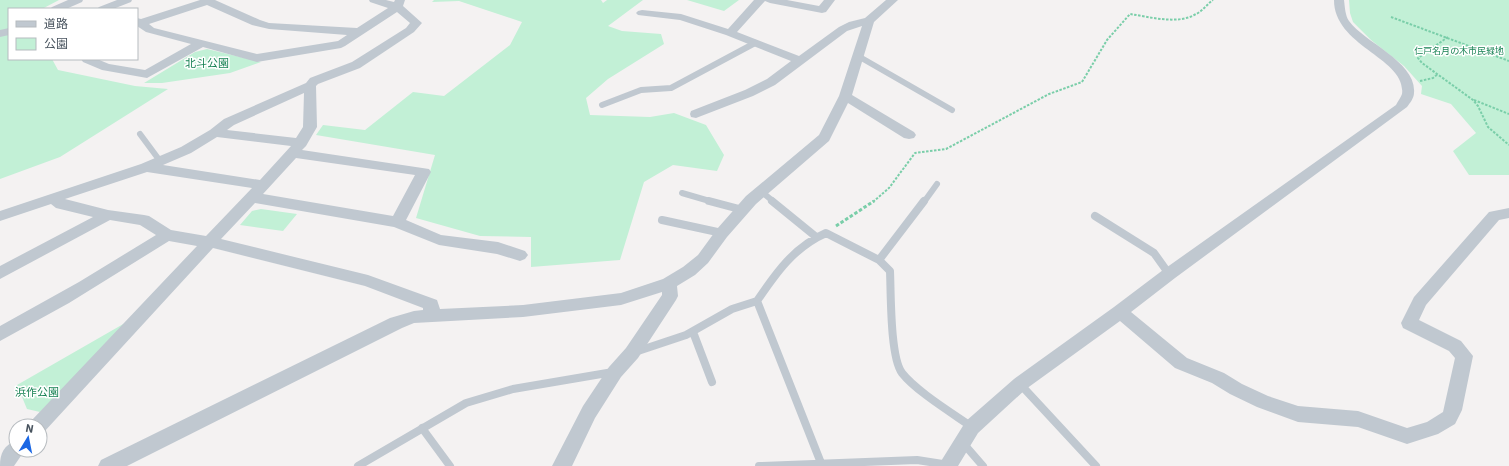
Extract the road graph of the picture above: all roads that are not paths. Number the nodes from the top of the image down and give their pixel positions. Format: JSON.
{"nodes":[{"id":1,"x":78,"y":0,"type":"edge"},
{"id":2,"x":374,"y":0,"type":"edge"},
{"id":3,"x":760,"y":0,"type":"edge"},
{"id":4,"x":770,"y":0,"type":"edge"},
{"id":5,"x":830,"y":0,"type":"edge"},
{"id":6,"x":893,"y":0,"type":"edge"},
{"id":7,"x":1339,"y":0,"type":"edge"},
{"id":8,"x":122,"y":4,"type":"edge"},
{"id":9,"x":399,"y":4,"type":"edge"},
{"id":10,"x":58,"y":8,"type":"edge"},
{"id":11,"x":107,"y":8,"type":"edge"},
{"id":12,"x":642,"y":13,"type":"dead end"},
{"id":13,"x":869,"y":21,"type":"junction"},
{"id":14,"x":138,"y":22,"type":"edge"},
{"id":15,"x":358,"y":32,"type":"junction"},
{"id":16,"x":730,"y":33,"type":"junction"},
{"id":17,"x":755,"y":43,"type":"junction"},
{"id":18,"x":200,"y":44,"type":"junction"},
{"id":19,"x":858,"y":56,"type":"junction"},
{"id":20,"x":89,"y":60,"type":"edge"},
{"id":21,"x":798,"y":60,"type":"junction"},
{"id":22,"x":310,"y":86,"type":"junction"},
{"id":23,"x":845,"y":96,"type":"junction"},
{"id":24,"x":602,"y":105,"type":"dead end"},
{"id":25,"x":952,"y":110,"type":"dead end"},
{"id":26,"x":696,"y":114,"type":"dead end"},
{"id":27,"x":215,"y":132,"type":"junction"},
{"id":28,"x":140,"y":134,"type":"dead end"},
{"id":29,"x":909,"y":135,"type":"dead end"},
{"id":30,"x":297,"y":148,"type":"junction"},
{"id":31,"x":160,"y":161,"type":"junction"},
{"id":32,"x":146,"y":167,"type":"junction"},
{"id":33,"x":937,"y":184,"type":"dead end"},
{"id":34,"x":263,"y":185,"type":"junction"},
{"id":35,"x":682,"y":192,"type":"dead end"},
{"id":36,"x":762,"y":192,"type":"junction"},
{"id":37,"x":252,"y":197,"type":"junction"},
{"id":38,"x":53,"y":198,"type":"junction"},
{"id":39,"x":743,"y":210,"type":"junction"},
{"id":40,"x":1509,"y":213,"type":"edge"},
{"id":41,"x":108,"y":215,"type":"junction"},
{"id":42,"x":0,"y":216,"type":"edge"},
{"id":43,"x":1095,"y":216,"type":"dead end"},
{"id":44,"x":662,"y":220,"type":"dead end"},
{"id":45,"x":397,"y":222,"type":"junction"},
{"id":46,"x":722,"y":233,"type":"junction"},
{"id":47,"x":167,"y":235,"type":"junction"},
{"id":48,"x":815,"y":236,"type":"junction"},
{"id":49,"x":209,"y":242,"type":"junction"},
{"id":50,"x":520,"y":255,"type":"dead end"},
{"id":51,"x":879,"y":260,"type":"junction"},
{"id":52,"x":0,"y":273,"type":"edge"},
{"id":53,"x":1169,"y":274,"type":"junction"},
{"id":54,"x":669,"y":283,"type":"junction"},
{"id":55,"x":757,"y":301,"type":"junction"},
{"id":56,"x":1120,"y":312,"type":"junction"},
{"id":57,"x":432,"y":316,"type":"junction"},
{"id":58,"x":693,"y":332,"type":"junction"},
{"id":59,"x":0,"y":334,"type":"edge"},
{"id":60,"x":632,"y":352,"type":"junction"},
{"id":61,"x":615,"y":372,"type":"junction"},
{"id":62,"x":712,"y":382,"type":"dead end"},
{"id":63,"x":1020,"y":384,"type":"junction"},
{"id":64,"x":45,"y":418,"type":"edge"},
{"id":65,"x":972,"y":427,"type":"junction"},
{"id":66,"x":422,"y":428,"type":"junction"},
{"id":67,"x":963,"y":443,"type":"junction"},
{"id":68,"x":821,"y":464,"type":"junction"},
{"id":69,"x":888,"y":464,"type":"edge"},
{"id":70,"x":108,"y":466,"type":"edge"},
{"id":71,"x":358,"y":466,"type":"edge"},
{"id":72,"x":450,"y":466,"type":"edge"},
{"id":73,"x":562,"y":466,"type":"edge"},
{"id":74,"x":759,"y":466,"type":"edge"},
{"id":75,"x":948,"y":466,"type":"edge"},
{"id":76,"x":983,"y":466,"type":"edge"},
{"id":77,"x":1096,"y":466,"type":"edge"}],
"edges":[{"from":1,"to":10,"type":"street"},
{"from":2,"to":9,"type":"street"},
{"from":3,"to":16,"type":"street"},
{"from":4,"to":5,"type":"street"},
{"from":6,"to":13,"type":"street"},
{"from":7,"to":53,"type":"street"},
{"from":8,"to":11,"type":"street"},
{"from":9,"to":15,"type":"street"},
{"from":9,"to":22,"type":"street"},
{"from":12,"to":16,"type":"street"},
{"from":13,"to":19,"type":"street"},
{"from":13,"to":21,"type":"street"},
{"from":14,"to":15,"type":"street"},
{"from":14,"to":18,"type":"street"},
{"from":15,"to":18,"type":"street"},
{"from":16,"to":17,"type":"street"},
{"from":17,"to":21,"type":"street"},
{"from":17,"to":24,"type":"lane"},
{"from":18,"to":20,"type":"street"},
{"from":19,"to":23,"type":"street"},
{"from":19,"to":25,"type":"lane"},
{"from":21,"to":26,"type":"street"},
{"from":22,"to":27,"type":"street"},
{"from":22,"to":30,"type":"street"},
{"from":23,"to":29,"type":"street"},
{"from":23,"to":36,"type":"street"},
{"from":27,"to":30,"type":"street"},
{"from":27,"to":31,"type":"street"},
{"from":28,"to":31,"type":"lane"},
{"from":30,"to":34,"type":"street"},
{"from":30,"to":45,"type":"street"},
{"from":31,"to":32,"type":"street"},
{"from":32,"to":34,"type":"street"},
{"from":32,"to":38,"type":"street"},
{"from":33,"to":51,"type":"lane"},
{"from":34,"to":37,"type":"street"},
{"from":35,"to":39,"type":"lane"},
{"from":36,"to":39,"type":"street"},
{"from":36,"to":48,"type":"lane"},
{"from":37,"to":45,"type":"street"},
{"from":37,"to":49,"type":"street"},
{"from":38,"to":41,"type":"street"},
{"from":38,"to":42,"type":"street"},
{"from":39,"to":46,"type":"street"},
{"from":40,"to":56,"type":"street"},
{"from":41,"to":47,"type":"street"},
{"from":41,"to":52,"type":"street"},
{"from":43,"to":53,"type":"lane"},
{"from":44,"to":46,"type":"lane"},
{"from":45,"to":50,"type":"street"},
{"from":46,"to":54,"type":"street"},
{"from":47,"to":49,"type":"street"},
{"from":47,"to":59,"type":"street"},
{"from":48,"to":51,"type":"lane"},
{"from":48,"to":55,"type":"lane"},
{"from":49,"to":57,"type":"street"},
{"from":49,"to":64,"type":"street"},
{"from":51,"to":65,"type":"lane"},
{"from":53,"to":56,"type":"street"},
{"from":54,"to":57,"type":"street"},
{"from":54,"to":60,"type":"street"},
{"from":55,"to":58,"type":"lane"},
{"from":55,"to":68,"type":"lane"},
{"from":56,"to":63,"type":"street"},
{"from":57,"to":70,"type":"street"},
{"from":58,"to":60,"type":"lane"},
{"from":58,"to":62,"type":"lane"},
{"from":60,"to":61,"type":"street"},
{"from":61,"to":66,"type":"lane"},
{"from":61,"to":73,"type":"street"},
{"from":63,"to":65,"type":"street"},
{"from":63,"to":77,"type":"lane"},
{"from":65,"to":67,"type":"street"},
{"from":66,"to":71,"type":"lane"},
{"from":66,"to":72,"type":"lane"},
{"from":67,"to":75,"type":"street"},
{"from":67,"to":76,"type":"lane"},
{"from":68,"to":69,"type":"lane"},
{"from":68,"to":74,"type":"lane"},
{"from":69,"to":75,"type":"lane"}]}
